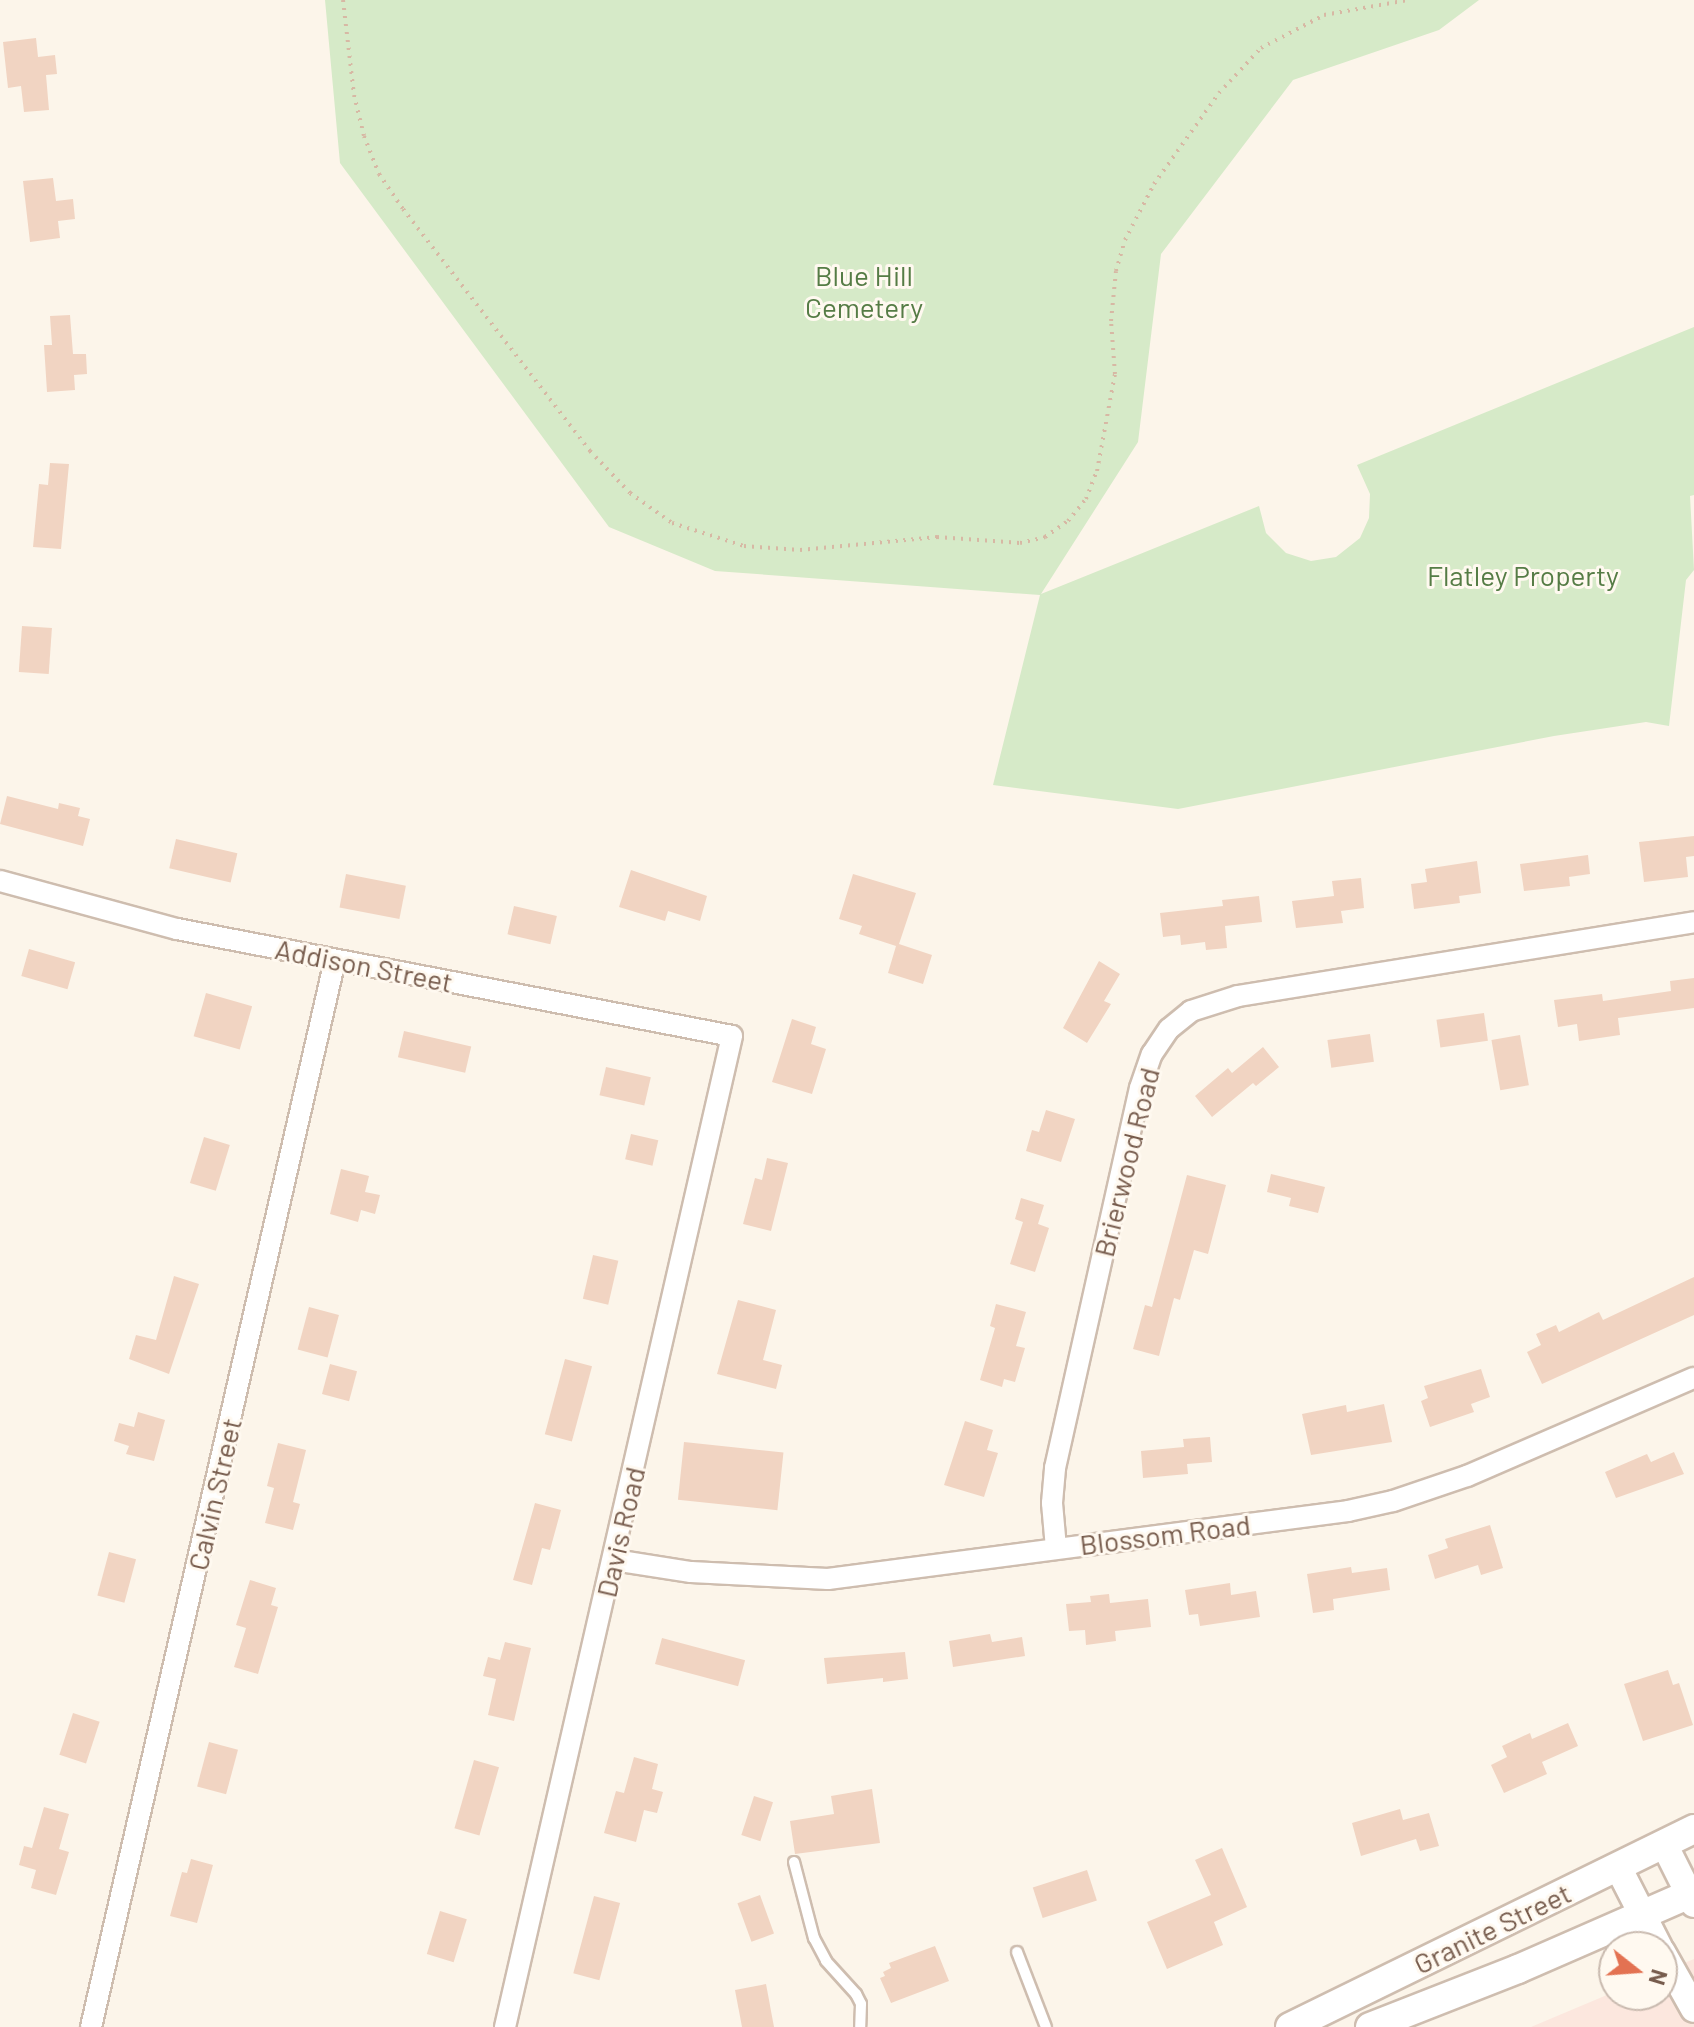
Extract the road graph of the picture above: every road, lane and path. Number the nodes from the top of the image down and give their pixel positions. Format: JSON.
{"nodes":[{"id":1,"x":343,"y":0,"type":"edge"},
{"id":2,"x":1408,"y":0,"type":"edge"},
{"id":3,"x":0,"y":881,"type":"edge"},
{"id":4,"x":1694,"y":922,"type":"edge"},
{"id":5,"x":335,"y":960,"type":"junction"},
{"id":6,"x":732,"y":1036,"type":"joint"},
{"id":7,"x":1694,"y":1378,"type":"edge"},
{"id":8,"x":1056,"y":1548,"type":"junction"},
{"id":9,"x":614,"y":1560,"type":"junction"},
{"id":10,"x":1694,"y":1829,"type":"edge"},
{"id":11,"x":1664,"y":1844,"type":"junction"},
{"id":12,"x":794,"y":1862,"type":"dead end"},
{"id":13,"x":1618,"y":1867,"type":"junction"},
{"id":14,"x":1692,"y":1897,"type":"edge"},
{"id":15,"x":1642,"y":1916,"type":"junction"},
{"id":16,"x":1651,"y":1931,"type":"edge"},
{"id":17,"x":1017,"y":1952,"type":"dead end"},
{"id":18,"x":1678,"y":1980,"type":"edge"},
{"id":19,"x":1694,"y":2009,"type":"edge"},
{"id":20,"x":91,"y":2027,"type":"edge"},
{"id":21,"x":505,"y":2027,"type":"edge"},
{"id":22,"x":860,"y":2027,"type":"edge"},
{"id":23,"x":1046,"y":2027,"type":"edge"},
{"id":24,"x":1290,"y":2027,"type":"edge"},
{"id":25,"x":1370,"y":2027,"type":"edge"}],
"edges":[{"from":1,"to":2,"type":"path"},
{"from":3,"to":5,"type":"street","name":"Addison Street"},
{"from":4,"to":8,"type":"street","name":"Brierwood Road"},
{"from":5,"to":6,"type":"street","name":"Addison Street"},
{"from":5,"to":20,"type":"street","name":"Calvin Street"},
{"from":6,"to":9,"type":"street","name":"Davis Road"},
{"from":7,"to":8,"type":"street","name":"Blossom Road"},
{"from":8,"to":9,"type":"street","name":"Blossom Road"},
{"from":9,"to":21,"type":"street","name":"Davis Road"},
{"from":10,"to":11,"type":"main road","name":"Granite Street"},
{"from":11,"to":13,"type":"main road","name":"Granite Street"},
{"from":11,"to":14,"type":"street"},
{"from":12,"to":22,"type":"lane"},
{"from":13,"to":15,"type":"street"},
{"from":13,"to":24,"type":"main road","name":"Granite Street"},
{"from":14,"to":15,"type":"main road","name":"Granite Street"},
{"from":15,"to":16,"type":"street"},
{"from":15,"to":25,"type":"main road","name":"Granite Street"},
{"from":17,"to":23,"type":"lane"},
{"from":18,"to":19,"type":"street"}]}
